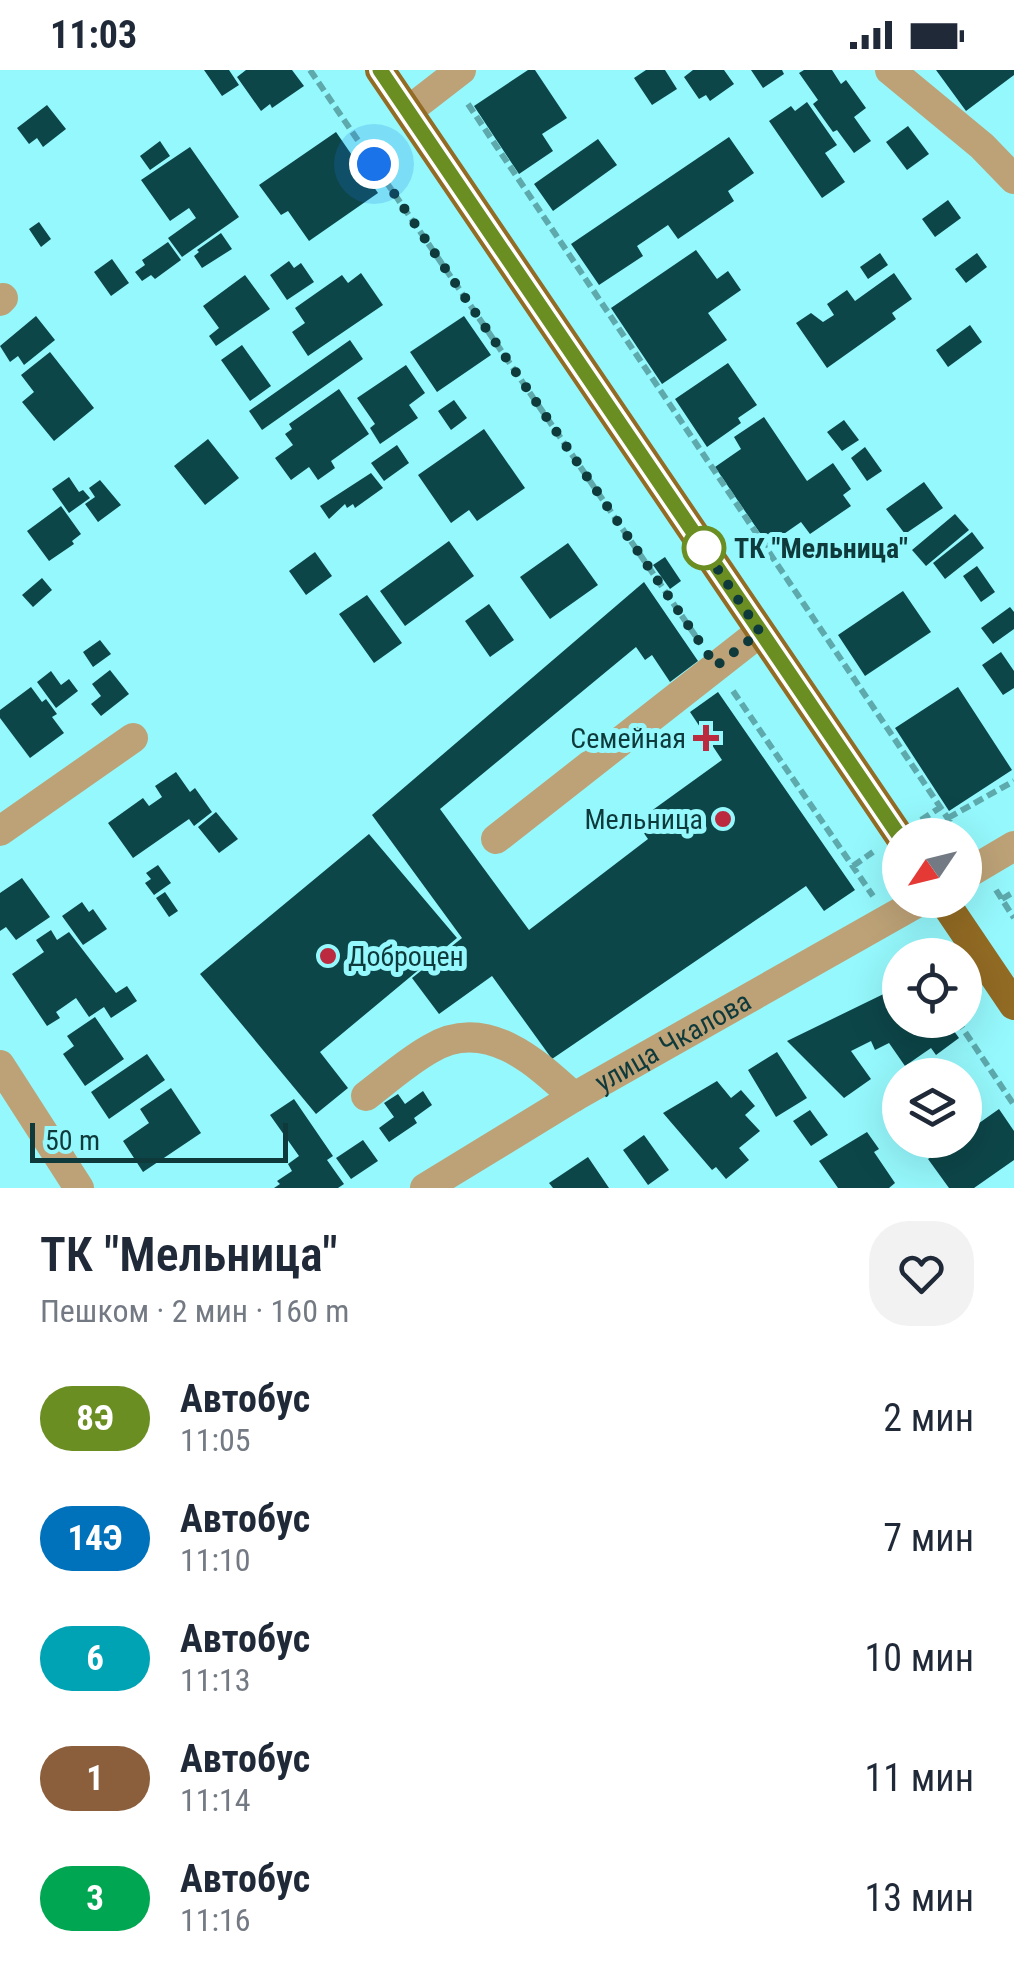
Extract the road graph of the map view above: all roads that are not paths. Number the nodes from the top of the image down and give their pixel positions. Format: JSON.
{"nodes":[{"id":1,"x":380,"y":70,"type":"edge"},
{"id":2,"x":890,"y":70,"type":"edge"},
{"id":3,"x":456,"y":74,"type":"edge"},
{"id":4,"x":408,"y":112,"type":"junction"},
{"id":5,"x":1014,"y":179,"type":"edge"},
{"id":6,"x":760,"y":632,"type":"junction"},
{"id":7,"x":133,"y":738,"type":"dead end"},
{"id":8,"x":888,"y":818,"type":"edge"},
{"id":9,"x":0,"y":831,"type":"edge"},
{"id":10,"x":496,"y":839,"type":"dead end"},
{"id":11,"x":1014,"y":846,"type":"edge"},
{"id":12,"x":982,"y":865,"type":"edge"},
{"id":13,"x":890,"y":918,"type":"edge"},
{"id":14,"x":955,"y":918,"type":"edge"},
{"id":15,"x":1014,"y":1005,"type":"edge"},
{"id":16,"x":0,"y":1065,"type":"edge"},
{"id":17,"x":366,"y":1096,"type":"dead end"},
{"id":18,"x":574,"y":1098,"type":"junction"},
{"id":19,"x":78,"y":1188,"type":"edge"},
{"id":20,"x":424,"y":1188,"type":"edge"}],
"edges":[{"from":1,"to":4,"type":"main road"},
{"from":2,"to":5,"type":"street"},
{"from":3,"to":4,"type":"street"},
{"from":4,"to":6,"type":"main road"},
{"from":6,"to":8,"type":"main road"},
{"from":6,"to":10,"type":"street"},
{"from":7,"to":9,"type":"street"},
{"from":11,"to":12,"type":"street"},
{"from":13,"to":18,"type":"street","name":"улица Чкалова"},
{"from":14,"to":15,"type":"main road"},
{"from":16,"to":19,"type":"street"},
{"from":17,"to":18,"type":"street"},
{"from":18,"to":20,"type":"street","name":"улица Чкалова"}]}
